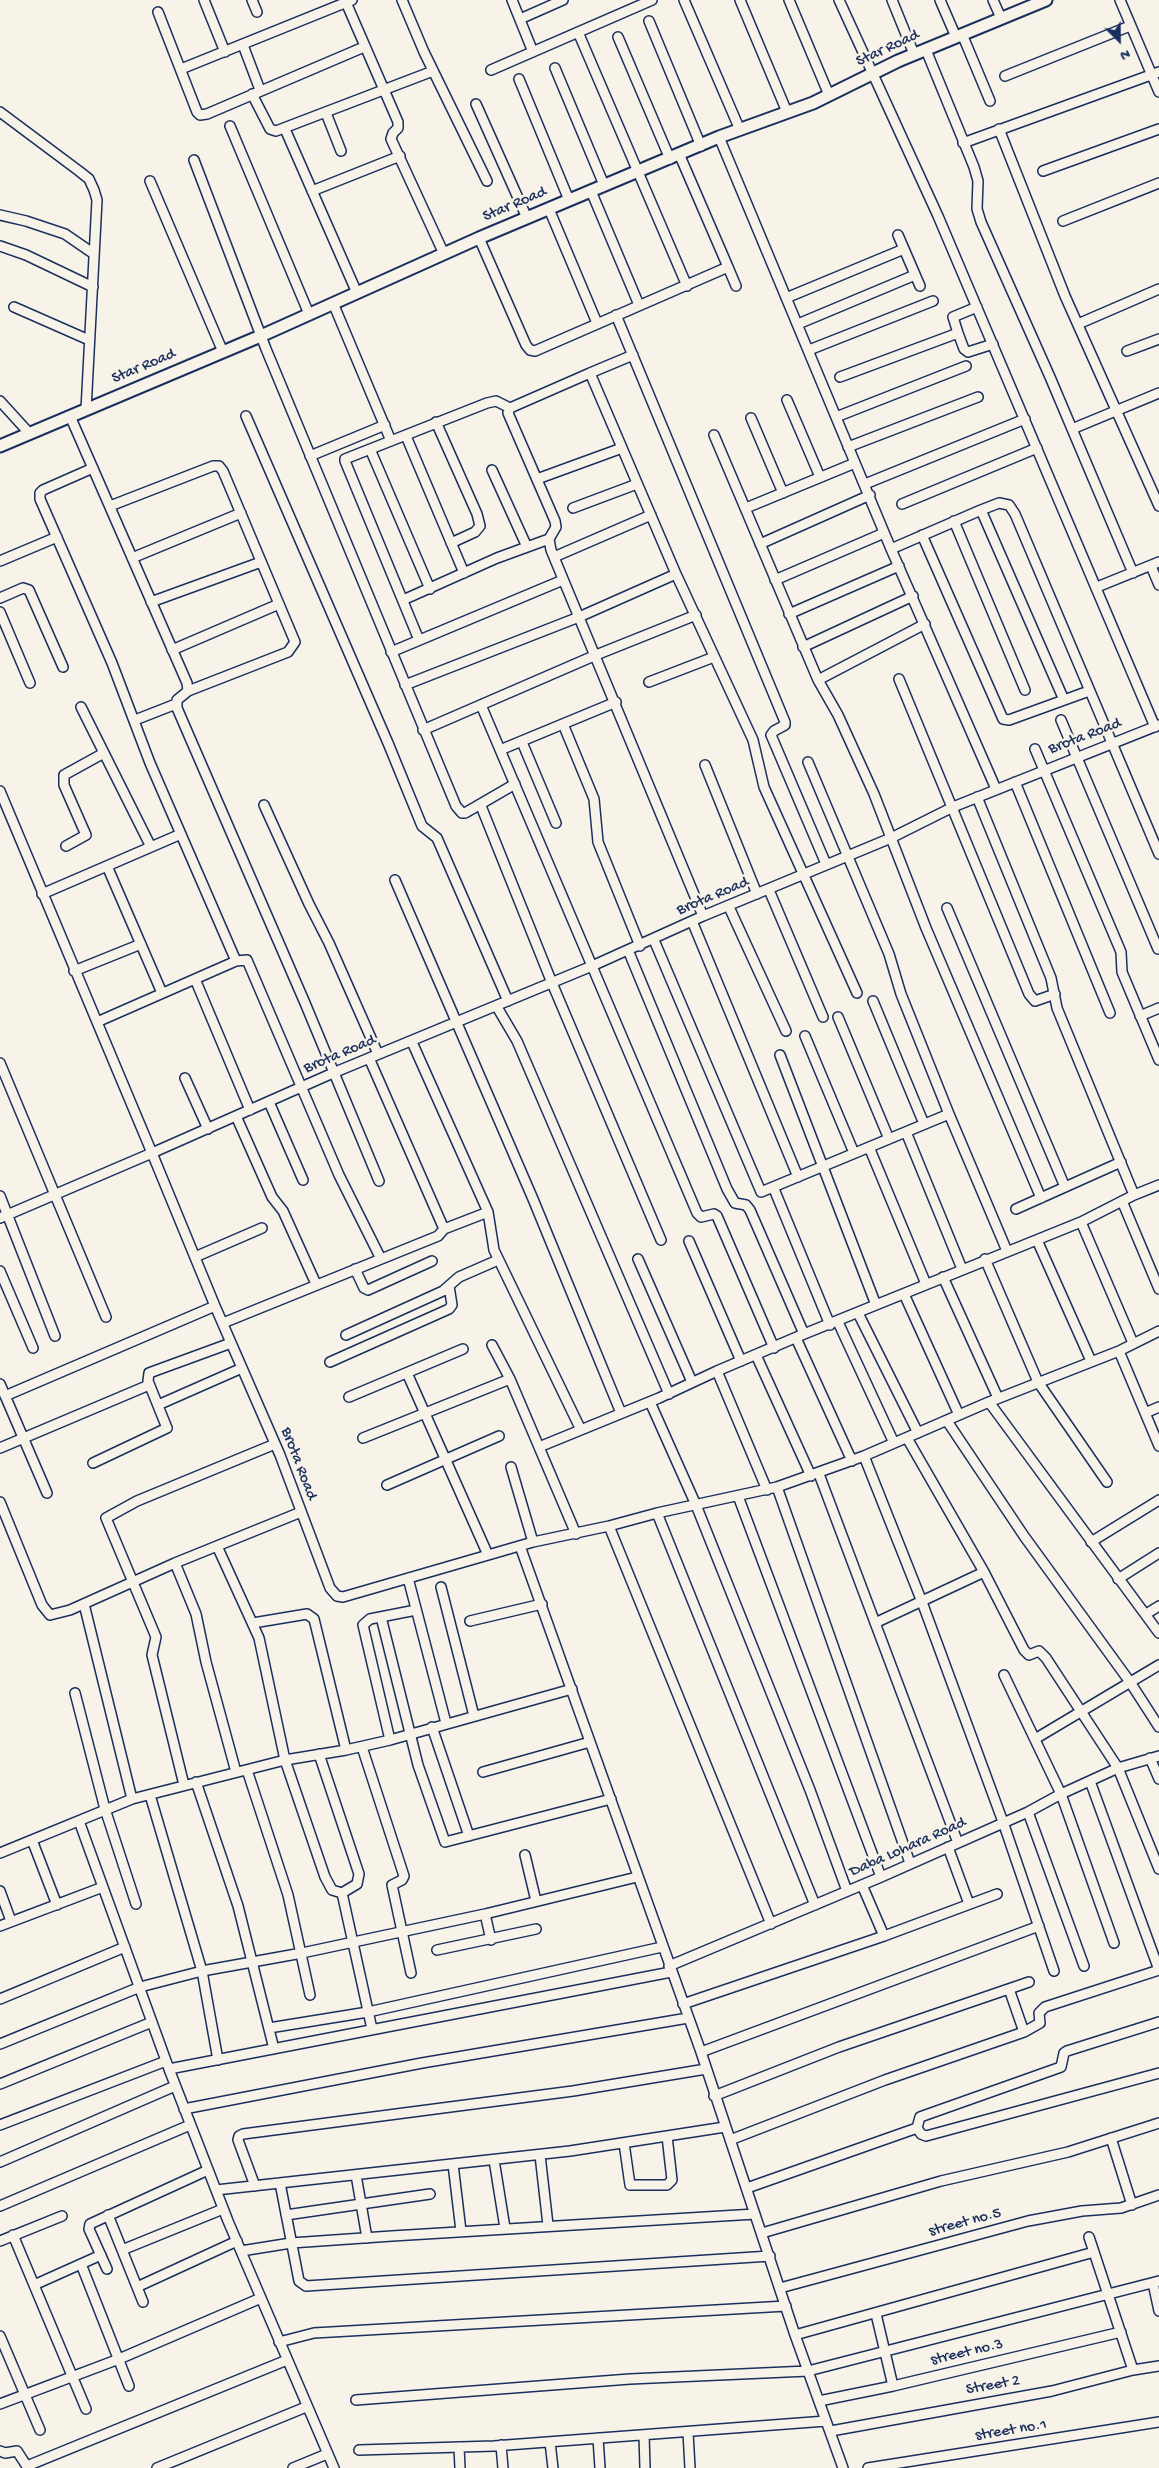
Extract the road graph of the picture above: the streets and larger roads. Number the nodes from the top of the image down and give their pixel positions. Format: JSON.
{"nodes":[{"id":1,"x":204,"y":0,"type":"edge"},
{"id":2,"x":252,"y":0,"type":"edge"},
{"id":3,"x":402,"y":0,"type":"edge"},
{"id":4,"x":512,"y":0,"type":"edge"},
{"id":5,"x":563,"y":0,"type":"edge"},
{"id":6,"x":652,"y":0,"type":"edge"},
{"id":7,"x":684,"y":0,"type":"edge"},
{"id":8,"x":740,"y":0,"type":"edge"},
{"id":9,"x":789,"y":0,"type":"edge"},
{"id":10,"x":839,"y":0,"type":"edge"},
{"id":11,"x":892,"y":0,"type":"edge"},
{"id":12,"x":940,"y":0,"type":"edge"},
{"id":13,"x":993,"y":0,"type":"edge"},
{"id":14,"x":1120,"y":0,"type":"edge"},
{"id":15,"x":348,"y":1,"type":"edge"},
{"id":16,"x":1042,"y":1,"type":"edge"},
{"id":17,"x":158,"y":12,"type":"dead end"},
{"id":18,"x":257,"y":12,"type":"dead end"},
{"id":19,"x":1001,"y":18,"type":"junction"},
{"id":20,"x":520,"y":19,"type":"junction"},
{"id":21,"x":649,"y":20,"type":"dead end"},
{"id":22,"x":1130,"y":26,"type":"junction"},
{"id":23,"x":578,"y":32,"type":"junction"},
{"id":24,"x":959,"y":36,"type":"junction"},
{"id":25,"x":618,"y":37,"type":"dead end"},
{"id":26,"x":243,"y":45,"type":"junction"},
{"id":27,"x":364,"y":47,"type":"junction"},
{"id":28,"x":926,"y":50,"type":"junction"},
{"id":29,"x":225,"y":52,"type":"junction"},
{"id":30,"x":533,"y":52,"type":"junction"},
{"id":31,"x":914,"y":54,"type":"junction"},
{"id":32,"x":555,"y":68,"type":"dead end"},
{"id":33,"x":181,"y":70,"type":"junction"},
{"id":34,"x":491,"y":70,"type":"dead end"},
{"id":35,"x":433,"y":71,"type":"junction"},
{"id":36,"x":1156,"y":73,"type":"edge"},
{"id":37,"x":872,"y":74,"type":"junction"},
{"id":38,"x":1005,"y":76,"type":"dead end"},
{"id":39,"x":519,"y":79,"type":"dead end"},
{"id":40,"x":384,"y":90,"type":"junction"},
{"id":41,"x":256,"y":92,"type":"junction"},
{"id":42,"x":1159,"y":92,"type":"edge"},
{"id":43,"x":829,"y":95,"type":"junction"},
{"id":44,"x":990,"y":100,"type":"dead end"},
{"id":45,"x":476,"y":104,"type":"dead end"},
{"id":46,"x":0,"y":112,"type":"edge"},
{"id":47,"x":326,"y":112,"type":"junction"},
{"id":48,"x":787,"y":112,"type":"junction"},
{"id":49,"x":230,"y":126,"type":"dead end"},
{"id":50,"x":285,"y":128,"type":"junction"},
{"id":51,"x":999,"y":129,"type":"junction"},
{"id":52,"x":1159,"y":129,"type":"edge"},
{"id":53,"x":740,"y":130,"type":"junction"},
{"id":54,"x":719,"y":137,"type":"junction"},
{"id":55,"x":963,"y":143,"type":"junction"},
{"id":56,"x":701,"y":146,"type":"junction"},
{"id":57,"x":341,"y":151,"type":"dead end"},
{"id":58,"x":400,"y":156,"type":"junction"},
{"id":59,"x":675,"y":157,"type":"junction"},
{"id":60,"x":194,"y":160,"type":"dead end"},
{"id":61,"x":638,"y":171,"type":"junction"},
{"id":62,"x":1044,"y":171,"type":"dead end"},
{"id":63,"x":150,"y":181,"type":"dead end"},
{"id":64,"x":487,"y":181,"type":"dead end"},
{"id":65,"x":1159,"y":183,"type":"edge"},
{"id":66,"x":604,"y":186,"type":"junction"},
{"id":67,"x":312,"y":191,"type":"junction"},
{"id":68,"x":591,"y":191,"type":"junction"},
{"id":69,"x":569,"y":200,"type":"junction"},
{"id":70,"x":549,"y":209,"type":"junction"},
{"id":71,"x":0,"y":215,"type":"edge"},
{"id":72,"x":527,"y":218,"type":"junction"},
{"id":73,"x":1062,"y":221,"type":"dead end"},
{"id":74,"x":898,"y":235,"type":"dead end"},
{"id":75,"x":479,"y":238,"type":"junction"},
{"id":76,"x":0,"y":246,"type":"edge"},
{"id":77,"x":904,"y":249,"type":"junction"},
{"id":78,"x":94,"y":254,"type":"junction"},
{"id":79,"x":444,"y":254,"type":"junction"},
{"id":80,"x":728,"y":267,"type":"junction"},
{"id":81,"x":915,"y":275,"type":"junction"},
{"id":82,"x":92,"y":286,"type":"junction"},
{"id":83,"x":687,"y":286,"type":"junction"},
{"id":84,"x":736,"y":286,"type":"dead end"},
{"id":85,"x":920,"y":286,"type":"dead end"},
{"id":86,"x":1159,"y":289,"type":"edge"},
{"id":87,"x":357,"y":293,"type":"junction"},
{"id":88,"x":786,"y":298,"type":"junction"},
{"id":89,"x":933,"y":301,"type":"dead end"},
{"id":90,"x":333,"y":304,"type":"junction"},
{"id":91,"x":639,"y":305,"type":"junction"},
{"id":92,"x":14,"y":307,"type":"dead end"},
{"id":93,"x":977,"y":307,"type":"junction"},
{"id":94,"x":309,"y":314,"type":"junction"},
{"id":95,"x":616,"y":315,"type":"junction"},
{"id":96,"x":598,"y":323,"type":"junction"},
{"id":97,"x":798,"y":324,"type":"junction"},
{"id":98,"x":1078,"y":324,"type":"junction"},
{"id":99,"x":958,"y":333,"type":"junction"},
{"id":100,"x":263,"y":335,"type":"junction"},
{"id":101,"x":1159,"y":339,"type":"edge"},
{"id":102,"x":89,"y":340,"type":"junction"},
{"id":103,"x":993,"y":344,"type":"junction"},
{"id":104,"x":809,"y":350,"type":"junction"},
{"id":105,"x":223,"y":352,"type":"junction"},
{"id":106,"x":1127,"y":352,"type":"dead end"},
{"id":107,"x":633,"y":355,"type":"junction"},
{"id":108,"x":966,"y":366,"type":"dead end"},
{"id":109,"x":590,"y":373,"type":"junction"},
{"id":110,"x":840,"y":378,"type":"dead end"},
{"id":111,"x":1159,"y":393,"type":"edge"},
{"id":112,"x":978,"y":396,"type":"dead end"},
{"id":113,"x":0,"y":400,"type":"edge"},
{"id":114,"x":787,"y":400,"type":"dead end"},
{"id":115,"x":510,"y":408,"type":"junction"},
{"id":116,"x":86,"y":410,"type":"junction"},
{"id":117,"x":1116,"y":411,"type":"junction"},
{"id":118,"x":70,"y":416,"type":"junction"},
{"id":119,"x":246,"y":416,"type":"dead end"},
{"id":120,"x":836,"y":417,"type":"junction"},
{"id":121,"x":751,"y":418,"type":"dead end"},
{"id":122,"x":1025,"y":419,"type":"junction"},
{"id":123,"x":436,"y":422,"type":"junction"},
{"id":124,"x":384,"y":425,"type":"junction"},
{"id":125,"x":1072,"y":429,"type":"junction"},
{"id":126,"x":30,"y":434,"type":"junction"},
{"id":127,"x":714,"y":435,"type":"dead end"},
{"id":128,"x":406,"y":436,"type":"junction"},
{"id":129,"x":391,"y":441,"type":"junction"},
{"id":130,"x":0,"y":446,"type":"edge"},
{"id":131,"x":848,"y":447,"type":"junction"},
{"id":132,"x":622,"y":448,"type":"junction"},
{"id":133,"x":1037,"y":448,"type":"junction"},
{"id":134,"x":370,"y":449,"type":"junction"},
{"id":135,"x":310,"y":456,"type":"junction"},
{"id":136,"x":855,"y":462,"type":"junction"},
{"id":137,"x":93,"y":468,"type":"junction"},
{"id":138,"x":492,"y":470,"type":"dead end"},
{"id":139,"x":820,"y":477,"type":"junction"},
{"id":140,"x":537,"y":479,"type":"junction"},
{"id":141,"x":638,"y":484,"type":"junction"},
{"id":142,"x":865,"y":484,"type":"junction"},
{"id":143,"x":783,"y":493,"type":"junction"},
{"id":144,"x":870,"y":496,"type":"junction"},
{"id":145,"x":902,"y":504,"type":"dead end"},
{"id":146,"x":110,"y":506,"type":"junction"},
{"id":147,"x":1159,"y":506,"type":"edge"},
{"id":148,"x":573,"y":508,"type":"dead end"},
{"id":149,"x":746,"y":508,"type":"junction"},
{"id":150,"x":980,"y":510,"type":"junction"},
{"id":151,"x":241,"y":513,"type":"junction"},
{"id":152,"x":650,"y":514,"type":"junction"},
{"id":153,"x":954,"y":522,"type":"junction"},
{"id":154,"x":884,"y":533,"type":"junction"},
{"id":155,"x":922,"y":535,"type":"junction"},
{"id":156,"x":57,"y":537,"type":"junction"},
{"id":157,"x":548,"y":540,"type":"junction"},
{"id":158,"x":452,"y":543,"type":"junction"},
{"id":159,"x":760,"y":544,"type":"junction"},
{"id":160,"x":527,"y":547,"type":"junction"},
{"id":161,"x":891,"y":549,"type":"junction"},
{"id":162,"x":554,"y":557,"type":"junction"},
{"id":163,"x":132,"y":558,"type":"junction"},
{"id":164,"x":0,"y":562,"type":"edge"},
{"id":165,"x":261,"y":562,"type":"junction"},
{"id":166,"x":1155,"y":564,"type":"edge"},
{"id":167,"x":899,"y":566,"type":"junction"},
{"id":168,"x":464,"y":573,"type":"junction"},
{"id":169,"x":1133,"y":573,"type":"junction"},
{"id":170,"x":676,"y":574,"type":"junction"},
{"id":171,"x":564,"y":580,"type":"junction"},
{"id":172,"x":775,"y":580,"type":"junction"},
{"id":173,"x":1159,"y":585,"type":"edge"},
{"id":174,"x":1097,"y":587,"type":"junction"},
{"id":175,"x":430,"y":589,"type":"junction"},
{"id":176,"x":913,"y":596,"type":"junction"},
{"id":177,"x":0,"y":598,"type":"edge"},
{"id":178,"x":403,"y":600,"type":"junction"},
{"id":179,"x":151,"y":602,"type":"junction"},
{"id":180,"x":278,"y":604,"type":"junction"},
{"id":181,"x":0,"y":612,"type":"edge"},
{"id":182,"x":789,"y":614,"type":"junction"},
{"id":183,"x":696,"y":615,"type":"junction"},
{"id":184,"x":579,"y":617,"type":"junction"},
{"id":185,"x":925,"y":624,"type":"junction"},
{"id":186,"x":419,"y":640,"type":"junction"},
{"id":187,"x":803,"y":647,"type":"junction"},
{"id":188,"x":172,"y":650,"type":"junction"},
{"id":189,"x":391,"y":652,"type":"junction"},
{"id":190,"x":596,"y":655,"type":"junction"},
{"id":191,"x":714,"y":657,"type":"junction"},
{"id":192,"x":63,"y":667,"type":"dead end"},
{"id":193,"x":899,"y":678,"type":"dead end"},
{"id":194,"x":818,"y":680,"type":"junction"},
{"id":195,"x":649,"y":682,"type":"dead end"},
{"id":196,"x":30,"y":683,"type":"dead end"},
{"id":197,"x":404,"y":685,"type":"junction"},
{"id":198,"x":1025,"y":690,"type":"dead end"},
{"id":199,"x":188,"y":691,"type":"junction"},
{"id":200,"x":1089,"y":691,"type":"junction"},
{"id":201,"x":1064,"y":700,"type":"junction"},
{"id":202,"x":616,"y":702,"type":"junction"},
{"id":203,"x":176,"y":704,"type":"junction"},
{"id":204,"x":481,"y":705,"type":"junction"},
{"id":205,"x":81,"y":707,"type":"dead end"},
{"id":206,"x":135,"y":720,"type":"junction"},
{"id":207,"x":1061,"y":720,"type":"dead end"},
{"id":208,"x":563,"y":724,"type":"junction"},
{"id":209,"x":1157,"y":726,"type":"edge"},
{"id":210,"x":423,"y":730,"type":"junction"},
{"id":211,"x":522,"y":742,"type":"junction"},
{"id":212,"x":1112,"y":743,"type":"junction"},
{"id":213,"x":1035,"y":749,"type":"dead end"},
{"id":214,"x":500,"y":750,"type":"junction"},
{"id":215,"x":104,"y":753,"type":"junction"},
{"id":216,"x":1078,"y":756,"type":"junction"},
{"id":217,"x":808,"y":762,"type":"dead end"},
{"id":218,"x":705,"y":765,"type":"dead end"},
{"id":219,"x":1044,"y":769,"type":"junction"},
{"id":220,"x":1014,"y":782,"type":"junction"},
{"id":221,"x":515,"y":784,"type":"junction"},
{"id":222,"x":996,"y":789,"type":"junction"},
{"id":223,"x":0,"y":791,"type":"edge"},
{"id":224,"x":977,"y":797,"type":"junction"},
{"id":225,"x":264,"y":804,"type":"dead end"},
{"id":226,"x":481,"y":806,"type":"junction"},
{"id":227,"x":953,"y":807,"type":"junction"},
{"id":228,"x":556,"y":823,"type":"dead end"},
{"id":229,"x":181,"y":834,"type":"junction"},
{"id":230,"x":892,"y":838,"type":"junction"},
{"id":231,"x":66,"y":846,"type":"dead end"},
{"id":232,"x":151,"y":847,"type":"junction"},
{"id":233,"x":1159,"y":854,"type":"edge"},
{"id":234,"x":848,"y":856,"type":"junction"},
{"id":235,"x":826,"y":864,"type":"junction"},
{"id":236,"x":106,"y":866,"type":"junction"},
{"id":237,"x":803,"y":874,"type":"junction"},
{"id":238,"x":395,"y":880,"type":"dead end"},
{"id":239,"x":769,"y":890,"type":"junction"},
{"id":240,"x":42,"y":894,"type":"junction"},
{"id":241,"x":757,"y":894,"type":"junction"},
{"id":242,"x":729,"y":906,"type":"junction"},
{"id":243,"x":947,"y":908,"type":"dead end"},
{"id":244,"x":703,"y":916,"type":"junction"},
{"id":245,"x":692,"y":921,"type":"junction"},
{"id":246,"x":654,"y":940,"type":"junction"},
{"id":247,"x":141,"y":944,"type":"junction"},
{"id":248,"x":640,"y":946,"type":"junction"},
{"id":249,"x":1158,"y":949,"type":"dead end"},
{"id":250,"x":628,"y":950,"type":"junction"},
{"id":251,"x":236,"y":961,"type":"junction"},
{"id":252,"x":592,"y":966,"type":"junction"},
{"id":253,"x":74,"y":971,"type":"junction"},
{"id":254,"x":195,"y":979,"type":"junction"},
{"id":255,"x":552,"y":983,"type":"junction"},
{"id":256,"x":162,"y":993,"type":"junction"},
{"id":257,"x":857,"y":993,"type":"dead end"},
{"id":258,"x":1055,"y":994,"type":"junction"},
{"id":259,"x":508,"y":1001,"type":"junction"},
{"id":260,"x":873,"y":1001,"type":"dead end"},
{"id":261,"x":497,"y":1007,"type":"junction"},
{"id":262,"x":1159,"y":1008,"type":"edge"},
{"id":263,"x":1110,"y":1013,"type":"dead end"},
{"id":264,"x":1140,"y":1016,"type":"junction"},
{"id":265,"x":824,"y":1017,"type":"dead end"},
{"id":266,"x":838,"y":1017,"type":"dead end"},
{"id":267,"x":97,"y":1022,"type":"junction"},
{"id":268,"x":456,"y":1023,"type":"junction"},
{"id":269,"x":786,"y":1032,"type":"dead end"},
{"id":270,"x":806,"y":1036,"type":"dead end"},
{"id":271,"x":412,"y":1042,"type":"junction"},
{"id":272,"x":780,"y":1055,"type":"dead end"},
{"id":273,"x":374,"y":1056,"type":"junction"},
{"id":274,"x":1159,"y":1060,"type":"edge"},
{"id":275,"x":0,"y":1063,"type":"edge"},
{"id":276,"x":333,"y":1073,"type":"junction"},
{"id":277,"x":185,"y":1078,"type":"dead end"},
{"id":278,"x":301,"y":1087,"type":"junction"},
{"id":279,"x":269,"y":1102,"type":"junction"},
{"id":280,"x":250,"y":1110,"type":"junction"},
{"id":281,"x":949,"y":1114,"type":"junction"},
{"id":282,"x":236,"y":1116,"type":"junction"},
{"id":283,"x":924,"y":1124,"type":"junction"},
{"id":284,"x":208,"y":1128,"type":"junction"},
{"id":285,"x":906,"y":1132,"type":"junction"},
{"id":286,"x":889,"y":1139,"type":"junction"},
{"id":287,"x":869,"y":1147,"type":"junction"},
{"id":288,"x":152,"y":1153,"type":"junction"},
{"id":289,"x":854,"y":1153,"type":"junction"},
{"id":290,"x":1121,"y":1162,"type":"junction"},
{"id":291,"x":823,"y":1166,"type":"junction"},
{"id":292,"x":798,"y":1177,"type":"junction"},
{"id":293,"x":303,"y":1180,"type":"dead end"},
{"id":294,"x":379,"y":1181,"type":"dead end"},
{"id":295,"x":1159,"y":1185,"type":"edge"},
{"id":296,"x":1065,"y":1187,"type":"junction"},
{"id":297,"x":774,"y":1188,"type":"junction"},
{"id":298,"x":55,"y":1194,"type":"junction"},
{"id":299,"x":1134,"y":1194,"type":"junction"},
{"id":300,"x":0,"y":1196,"type":"edge"},
{"id":301,"x":1041,"y":1198,"type":"junction"},
{"id":302,"x":1122,"y":1201,"type":"junction"},
{"id":303,"x":1016,"y":1209,"type":"dead end"},
{"id":304,"x":488,"y":1212,"type":"junction"},
{"id":305,"x":4,"y":1216,"type":"edge"},
{"id":306,"x":1081,"y":1222,"type":"junction"},
{"id":307,"x":262,"y":1228,"type":"dead end"},
{"id":308,"x":444,"y":1229,"type":"junction"},
{"id":309,"x":661,"y":1240,"type":"dead end"},
{"id":310,"x":1036,"y":1240,"type":"junction"},
{"id":311,"x":688,"y":1241,"type":"dead end"},
{"id":312,"x":1007,"y":1251,"type":"junction"},
{"id":313,"x":196,"y":1257,"type":"junction"},
{"id":314,"x":381,"y":1259,"type":"junction"},
{"id":315,"x":638,"y":1259,"type":"dead end"},
{"id":316,"x":985,"y":1259,"type":"junction"},
{"id":317,"x":432,"y":1260,"type":"dead end"},
{"id":318,"x":498,"y":1260,"type":"junction"},
{"id":319,"x":355,"y":1269,"type":"junction"},
{"id":320,"x":962,"y":1269,"type":"junction"},
{"id":321,"x":0,"y":1271,"type":"edge"},
{"id":322,"x":943,"y":1277,"type":"junction"},
{"id":323,"x":316,"y":1284,"type":"junction"},
{"id":324,"x":926,"y":1284,"type":"junction"},
{"id":325,"x":449,"y":1286,"type":"junction"},
{"id":326,"x":1159,"y":1289,"type":"edge"},
{"id":327,"x":904,"y":1294,"type":"junction"},
{"id":328,"x":876,"y":1305,"type":"junction"},
{"id":329,"x":215,"y":1306,"type":"junction"},
{"id":330,"x":858,"y":1313,"type":"junction"},
{"id":331,"x":106,"y":1317,"type":"dead end"},
{"id":332,"x":834,"y":1323,"type":"junction"},
{"id":333,"x":223,"y":1324,"type":"junction"},
{"id":334,"x":1159,"y":1330,"type":"edge"},
{"id":335,"x":346,"y":1335,"type":"dead end"},
{"id":336,"x":55,"y":1336,"type":"dead end"},
{"id":337,"x":800,"y":1336,"type":"junction"},
{"id":338,"x":1133,"y":1343,"type":"junction"},
{"id":339,"x":231,"y":1344,"type":"junction"},
{"id":340,"x":492,"y":1345,"type":"dead end"},
{"id":341,"x":33,"y":1348,"type":"dead end"},
{"id":342,"x":774,"y":1348,"type":"junction"},
{"id":343,"x":463,"y":1349,"type":"dead end"},
{"id":344,"x":1119,"y":1350,"type":"junction"},
{"id":345,"x":756,"y":1355,"type":"junction"},
{"id":346,"x":741,"y":1361,"type":"junction"},
{"id":347,"x":1091,"y":1361,"type":"junction"},
{"id":348,"x":330,"y":1362,"type":"dead end"},
{"id":349,"x":242,"y":1368,"type":"junction"},
{"id":350,"x":717,"y":1371,"type":"junction"},
{"id":351,"x":407,"y":1373,"type":"junction"},
{"id":352,"x":510,"y":1379,"type":"junction"},
{"id":353,"x":692,"y":1382,"type":"junction"},
{"id":354,"x":1038,"y":1382,"type":"junction"},
{"id":355,"x":149,"y":1386,"type":"junction"},
{"id":356,"x":2,"y":1389,"type":"edge"},
{"id":357,"x":668,"y":1394,"type":"junction"},
{"id":358,"x":349,"y":1397,"type":"dead end"},
{"id":359,"x":998,"y":1398,"type":"junction"},
{"id":360,"x":650,"y":1402,"type":"junction"},
{"id":361,"x":989,"y":1402,"type":"junction"},
{"id":362,"x":158,"y":1405,"type":"junction"},
{"id":363,"x":1159,"y":1407,"type":"edge"},
{"id":364,"x":424,"y":1413,"type":"junction"},
{"id":365,"x":621,"y":1413,"type":"junction"},
{"id":366,"x":1145,"y":1413,"type":"junction"},
{"id":367,"x":959,"y":1415,"type":"junction"},
{"id":368,"x":947,"y":1420,"type":"junction"},
{"id":369,"x":580,"y":1428,"type":"junction"},
{"id":370,"x":918,"y":1433,"type":"junction"},
{"id":371,"x":499,"y":1436,"type":"dead end"},
{"id":372,"x":23,"y":1438,"type":"junction"},
{"id":373,"x":363,"y":1438,"type":"dead end"},
{"id":374,"x":907,"y":1438,"type":"junction"},
{"id":375,"x":894,"y":1443,"type":"junction"},
{"id":376,"x":275,"y":1444,"type":"junction"},
{"id":377,"x":539,"y":1446,"type":"junction"},
{"id":378,"x":1159,"y":1446,"type":"edge"},
{"id":379,"x":0,"y":1448,"type":"edge"},
{"id":380,"x":864,"y":1456,"type":"junction"},
{"id":381,"x":444,"y":1460,"type":"junction"},
{"id":382,"x":852,"y":1461,"type":"junction"},
{"id":383,"x":93,"y":1463,"type":"dead end"},
{"id":384,"x":511,"y":1467,"type":"dead end"},
{"id":385,"x":815,"y":1475,"type":"junction"},
{"id":386,"x":1107,"y":1482,"type":"dead end"},
{"id":387,"x":387,"y":1484,"type":"dead end"},
{"id":388,"x":777,"y":1487,"type":"junction"},
{"id":389,"x":767,"y":1490,"type":"junction"},
{"id":390,"x":47,"y":1494,"type":"dead end"},
{"id":391,"x":738,"y":1496,"type":"junction"},
{"id":392,"x":1159,"y":1500,"type":"edge"},
{"id":393,"x":0,"y":1502,"type":"edge"},
{"id":394,"x":696,"y":1504,"type":"junction"},
{"id":395,"x":301,"y":1512,"type":"junction"},
{"id":396,"x":657,"y":1513,"type":"junction"},
{"id":397,"x":609,"y":1526,"type":"junction"},
{"id":398,"x":576,"y":1534,"type":"junction"},
{"id":399,"x":534,"y":1542,"type":"junction"},
{"id":400,"x":1091,"y":1542,"type":"junction"},
{"id":401,"x":217,"y":1546,"type":"junction"},
{"id":402,"x":520,"y":1546,"type":"junction"},
{"id":403,"x":1159,"y":1553,"type":"edge"},
{"id":404,"x":488,"y":1555,"type":"junction"},
{"id":405,"x":175,"y":1563,"type":"junction"},
{"id":406,"x":984,"y":1572,"type":"junction"},
{"id":407,"x":408,"y":1578,"type":"junction"},
{"id":408,"x":1118,"y":1579,"type":"junction"},
{"id":409,"x":133,"y":1582,"type":"junction"},
{"id":410,"x":441,"y":1587,"type":"dead end"},
{"id":411,"x":922,"y":1602,"type":"junction"},
{"id":412,"x":84,"y":1604,"type":"junction"},
{"id":413,"x":542,"y":1604,"type":"junction"},
{"id":414,"x":1159,"y":1606,"type":"edge"},
{"id":415,"x":416,"y":1610,"type":"junction"},
{"id":416,"x":1146,"y":1614,"type":"junction"},
{"id":417,"x":381,"y":1617,"type":"junction"},
{"id":418,"x":470,"y":1621,"type":"dead end"},
{"id":419,"x":874,"y":1623,"type":"junction"},
{"id":420,"x":253,"y":1624,"type":"junction"},
{"id":421,"x":1159,"y":1633,"type":"edge"},
{"id":422,"x":1159,"y":1665,"type":"edge"},
{"id":423,"x":1004,"y":1675,"type":"dead end"},
{"id":424,"x":1130,"y":1682,"type":"junction"},
{"id":425,"x":572,"y":1689,"type":"junction"},
{"id":426,"x":75,"y":1693,"type":"dead end"},
{"id":427,"x":1082,"y":1712,"type":"junction"},
{"id":428,"x":474,"y":1716,"type":"junction"},
{"id":429,"x":446,"y":1723,"type":"junction"},
{"id":430,"x":1159,"y":1726,"type":"edge"},
{"id":431,"x":432,"y":1727,"type":"junction"},
{"id":432,"x":409,"y":1734,"type":"junction"},
{"id":433,"x":1035,"y":1739,"type":"junction"},
{"id":434,"x":390,"y":1740,"type":"junction"},
{"id":435,"x":590,"y":1742,"type":"junction"},
{"id":436,"x":362,"y":1747,"type":"junction"},
{"id":437,"x":346,"y":1750,"type":"junction"},
{"id":438,"x":319,"y":1754,"type":"junction"},
{"id":439,"x":1155,"y":1757,"type":"edge"},
{"id":440,"x":285,"y":1760,"type":"junction"},
{"id":441,"x":1118,"y":1768,"type":"junction"},
{"id":442,"x":247,"y":1770,"type":"junction"},
{"id":443,"x":236,"y":1772,"type":"junction"},
{"id":444,"x":482,"y":1772,"type":"dead end"},
{"id":445,"x":1159,"y":1779,"type":"edge"},
{"id":446,"x":1090,"y":1781,"type":"junction"},
{"id":447,"x":196,"y":1782,"type":"junction"},
{"id":448,"x":184,"y":1785,"type":"junction"},
{"id":449,"x":1061,"y":1794,"type":"junction"},
{"id":450,"x":150,"y":1795,"type":"junction"},
{"id":451,"x":611,"y":1799,"type":"junction"},
{"id":452,"x":132,"y":1800,"type":"junction"},
{"id":453,"x":105,"y":1809,"type":"junction"},
{"id":454,"x":1028,"y":1812,"type":"junction"},
{"id":455,"x":79,"y":1821,"type":"junction"},
{"id":456,"x":1003,"y":1822,"type":"junction"},
{"id":457,"x":469,"y":1836,"type":"junction"},
{"id":458,"x":32,"y":1840,"type":"junction"},
{"id":459,"x":958,"y":1843,"type":"junction"},
{"id":460,"x":948,"y":1847,"type":"junction"},
{"id":461,"x":0,"y":1853,"type":"edge"},
{"id":462,"x":525,"y":1855,"type":"dead end"},
{"id":463,"x":910,"y":1863,"type":"junction"},
{"id":464,"x":1159,"y":1869,"type":"edge"},
{"id":465,"x":637,"y":1877,"type":"junction"},
{"id":466,"x":881,"y":1877,"type":"junction"},
{"id":467,"x":862,"y":1885,"type":"junction"},
{"id":468,"x":103,"y":1886,"type":"junction"},
{"id":469,"x":0,"y":1892,"type":"edge"},
{"id":470,"x":847,"y":1892,"type":"junction"},
{"id":471,"x":342,"y":1893,"type":"junction"},
{"id":472,"x":997,"y":1894,"type":"dead end"},
{"id":473,"x":536,"y":1901,"type":"junction"},
{"id":474,"x":136,"y":1904,"type":"dead end"},
{"id":475,"x":969,"y":1904,"type":"junction"},
{"id":476,"x":57,"y":1905,"type":"junction"},
{"id":477,"x":815,"y":1905,"type":"junction"},
{"id":478,"x":485,"y":1914,"type":"junction"},
{"id":479,"x":11,"y":1922,"type":"junction"},
{"id":480,"x":771,"y":1924,"type":"junction"},
{"id":481,"x":0,"y":1926,"type":"edge"},
{"id":482,"x":1039,"y":1926,"type":"junction"},
{"id":483,"x":536,"y":1929,"type":"dead end"},
{"id":484,"x":402,"y":1931,"type":"junction"},
{"id":485,"x":884,"y":1936,"type":"junction"},
{"id":486,"x":491,"y":1940,"type":"junction"},
{"id":487,"x":352,"y":1942,"type":"junction"},
{"id":488,"x":1114,"y":1943,"type":"dead end"},
{"id":489,"x":662,"y":1947,"type":"junction"},
{"id":490,"x":126,"y":1948,"type":"junction"},
{"id":491,"x":437,"y":1950,"type":"dead end"},
{"id":492,"x":302,"y":1953,"type":"junction"},
{"id":493,"x":253,"y":1961,"type":"junction"},
{"id":494,"x":1084,"y":1966,"type":"dead end"},
{"id":495,"x":670,"y":1969,"type":"junction"},
{"id":496,"x":1159,"y":1970,"type":"edge"},
{"id":497,"x":202,"y":1971,"type":"junction"},
{"id":498,"x":1054,"y":1971,"type":"dead end"},
{"id":499,"x":411,"y":1973,"type":"dead end"},
{"id":500,"x":1029,"y":1982,"type":"dead end"},
{"id":501,"x":140,"y":1987,"type":"junction"},
{"id":502,"x":1009,"y":1989,"type":"junction"},
{"id":503,"x":310,"y":1995,"type":"dead end"},
{"id":504,"x":0,"y":1999,"type":"edge"},
{"id":505,"x":683,"y":2004,"type":"junction"},
{"id":506,"x":368,"y":2012,"type":"junction"},
{"id":507,"x":688,"y":2018,"type":"junction"},
{"id":508,"x":152,"y":2022,"type":"junction"},
{"id":509,"x":1159,"y":2022,"type":"edge"},
{"id":510,"x":269,"y":2028,"type":"junction"},
{"id":511,"x":372,"y":2029,"type":"junction"},
{"id":512,"x":1024,"y":2032,"type":"junction"},
{"id":513,"x":0,"y":2044,"type":"edge"},
{"id":514,"x":274,"y":2048,"type":"junction"},
{"id":515,"x":701,"y":2052,"type":"junction"},
{"id":516,"x":218,"y":2060,"type":"junction"},
{"id":517,"x":168,"y":2065,"type":"junction"},
{"id":518,"x":706,"y":2069,"type":"junction"},
{"id":519,"x":1159,"y":2073,"type":"edge"},
{"id":520,"x":0,"y":2084,"type":"edge"},
{"id":521,"x":176,"y":2086,"type":"junction"},
{"id":522,"x":714,"y":2096,"type":"junction"},
{"id":523,"x":184,"y":2109,"type":"junction"},
{"id":524,"x":1159,"y":2123,"type":"edge"},
{"id":525,"x":0,"y":2125,"type":"edge"},
{"id":526,"x":190,"y":2125,"type":"junction"},
{"id":527,"x":725,"y":2127,"type":"junction"},
{"id":528,"x":917,"y":2128,"type":"junction"},
{"id":529,"x":667,"y":2136,"type":"junction"},
{"id":530,"x":1111,"y":2138,"type":"junction"},
{"id":531,"x":730,"y":2140,"type":"junction"},
{"id":532,"x":624,"y":2143,"type":"junction"},
{"id":533,"x":540,"y":2155,"type":"junction"},
{"id":534,"x":494,"y":2160,"type":"junction"},
{"id":535,"x":0,"y":2162,"type":"edge"},
{"id":536,"x":453,"y":2164,"type":"junction"},
{"id":537,"x":208,"y":2170,"type":"junction"},
{"id":538,"x":356,"y":2175,"type":"junction"},
{"id":539,"x":280,"y":2183,"type":"junction"},
{"id":540,"x":255,"y":2186,"type":"junction"},
{"id":541,"x":747,"y":2188,"type":"junction"},
{"id":542,"x":216,"y":2190,"type":"junction"},
{"id":543,"x":430,"y":2194,"type":"dead end"},
{"id":544,"x":1159,"y":2195,"type":"edge"},
{"id":545,"x":362,"y":2204,"type":"junction"},
{"id":546,"x":1132,"y":2205,"type":"junction"},
{"id":547,"x":0,"y":2206,"type":"edge"},
{"id":548,"x":223,"y":2209,"type":"junction"},
{"id":549,"x":755,"y":2214,"type":"junction"},
{"id":550,"x":108,"y":2215,"type":"junction"},
{"id":551,"x":286,"y":2215,"type":"junction"},
{"id":552,"x":62,"y":2216,"type":"dead end"},
{"id":553,"x":548,"y":2225,"type":"junction"},
{"id":554,"x":505,"y":2228,"type":"junction"},
{"id":555,"x":461,"y":2231,"type":"junction"},
{"id":556,"x":762,"y":2233,"type":"junction"},
{"id":557,"x":13,"y":2235,"type":"junction"},
{"id":558,"x":1089,"y":2237,"type":"dead end"},
{"id":559,"x":368,"y":2238,"type":"junction"},
{"id":560,"x":0,"y":2241,"type":"edge"},
{"id":561,"x":237,"y":2242,"type":"junction"},
{"id":562,"x":291,"y":2243,"type":"junction"},
{"id":563,"x":122,"y":2250,"type":"junction"},
{"id":564,"x":241,"y":2251,"type":"junction"},
{"id":565,"x":1094,"y":2252,"type":"junction"},
{"id":566,"x":101,"y":2255,"type":"junction"},
{"id":567,"x":770,"y":2256,"type":"junction"},
{"id":568,"x":81,"y":2264,"type":"junction"},
{"id":569,"x":107,"y":2269,"type":"dead end"},
{"id":570,"x":1156,"y":2282,"type":"edge"},
{"id":571,"x":34,"y":2285,"type":"junction"},
{"id":572,"x":137,"y":2287,"type":"junction"},
{"id":573,"x":780,"y":2288,"type":"junction"},
{"id":574,"x":1108,"y":2294,"type":"junction"},
{"id":575,"x":261,"y":2298,"type":"junction"},
{"id":576,"x":143,"y":2302,"type":"dead end"},
{"id":577,"x":786,"y":2306,"type":"junction"},
{"id":578,"x":1159,"y":2311,"type":"edge"},
{"id":579,"x":876,"y":2314,"type":"junction"},
{"id":580,"x":1121,"y":2332,"type":"junction"},
{"id":581,"x":796,"y":2335,"type":"junction"},
{"id":582,"x":0,"y":2336,"type":"edge"},
{"id":583,"x":279,"y":2342,"type":"junction"},
{"id":584,"x":885,"y":2353,"type":"junction"},
{"id":585,"x":119,"y":2359,"type":"junction"},
{"id":586,"x":286,"y":2360,"type":"junction"},
{"id":587,"x":1159,"y":2366,"type":"edge"},
{"id":588,"x":1132,"y":2370,"type":"junction"},
{"id":589,"x":808,"y":2371,"type":"junction"},
{"id":590,"x":72,"y":2376,"type":"junction"},
{"id":591,"x":129,"y":2386,"type":"dead end"},
{"id":592,"x":893,"y":2386,"type":"junction"},
{"id":593,"x":25,"y":2394,"type":"junction"},
{"id":594,"x":356,"y":2400,"type":"dead end"},
{"id":595,"x":820,"y":2401,"type":"junction"},
{"id":596,"x":0,"y":2404,"type":"edge"},
{"id":597,"x":306,"y":2407,"type":"junction"},
{"id":598,"x":86,"y":2409,"type":"dead end"},
{"id":599,"x":826,"y":2421,"type":"junction"},
{"id":600,"x":1159,"y":2422,"type":"edge"},
{"id":601,"x":40,"y":2430,"type":"dead end"},
{"id":602,"x":831,"y":2431,"type":"junction"},
{"id":603,"x":688,"y":2432,"type":"junction"},
{"id":604,"x":644,"y":2435,"type":"junction"},
{"id":605,"x":598,"y":2438,"type":"junction"},
{"id":606,"x":550,"y":2442,"type":"junction"},
{"id":607,"x":501,"y":2445,"type":"junction"},
{"id":608,"x":459,"y":2447,"type":"junction"},
{"id":609,"x":359,"y":2450,"type":"dead end"},
{"id":610,"x":0,"y":2451,"type":"edge"},
{"id":611,"x":327,"y":2454,"type":"junction"},
{"id":612,"x":27,"y":2467,"type":"edge"},
{"id":613,"x":157,"y":2468,"type":"edge"},
{"id":614,"x":293,"y":2468,"type":"edge"},
{"id":615,"x":334,"y":2468,"type":"edge"},
{"id":616,"x":460,"y":2468,"type":"edge"},
{"id":617,"x":503,"y":2468,"type":"edge"},
{"id":618,"x":553,"y":2468,"type":"edge"},
{"id":619,"x":600,"y":2468,"type":"edge"},
{"id":620,"x":645,"y":2468,"type":"edge"},
{"id":621,"x":690,"y":2468,"type":"edge"},
{"id":622,"x":843,"y":2468,"type":"edge"},
{"id":623,"x":868,"y":2468,"type":"edge"}],
"edges":[{"from":1,"to":29,"type":"street"},
{"from":2,"to":18,"type":"street"},
{"from":3,"to":35,"type":"street"},
{"from":4,"to":20,"type":"street"},
{"from":5,"to":20,"type":"street"},
{"from":6,"to":23,"type":"street"},
{"from":7,"to":53,"type":"street"},
{"from":8,"to":48,"type":"street"},
{"from":9,"to":43,"type":"street"},
{"from":10,"to":37,"type":"street"},
{"from":11,"to":31,"type":"street"},
{"from":12,"to":24,"type":"street"},
{"from":13,"to":19,"type":"street"},
{"from":14,"to":22,"type":"street"},
{"from":15,"to":26,"type":"street"},
{"from":15,"to":27,"type":"street"},
{"from":16,"to":19,"type":"street","name":"Star Road"},
{"from":17,"to":33,"type":"street"},
{"from":19,"to":24,"type":"street","name":"Star Road"},
{"from":20,"to":30,"type":"street"},
{"from":21,"to":56,"type":"street"},
{"from":22,"to":36,"type":"street"},
{"from":22,"to":38,"type":"street"},
{"from":23,"to":30,"type":"street"},
{"from":23,"to":61,"type":"street"},
{"from":24,"to":28,"type":"street","name":"Star Road"},
{"from":24,"to":44,"type":"street"},
{"from":25,"to":59,"type":"street"},
{"from":26,"to":29,"type":"street"},
{"from":26,"to":41,"type":"street"},
{"from":27,"to":40,"type":"street"},
{"from":27,"to":41,"type":"street"},
{"from":28,"to":31,"type":"street","name":"Star Road"},
{"from":28,"to":55,"type":"street"},
{"from":29,"to":33,"type":"street"},
{"from":30,"to":34,"type":"street"},
{"from":31,"to":37,"type":"street","name":"Star Road"},
{"from":32,"to":66,"type":"street"},
{"from":33,"to":41,"type":"street"},
{"from":35,"to":40,"type":"street"},
{"from":35,"to":64,"type":"street"},
{"from":36,"to":42,"type":"street"},
{"from":36,"to":51,"type":"street"},
{"from":37,"to":43,"type":"street","name":"Star Road"},
{"from":37,"to":93,"type":"street"},
{"from":39,"to":69,"type":"street"},
{"from":40,"to":47,"type":"street"},
{"from":40,"to":58,"type":"street"},
{"from":41,"to":50,"type":"street"},
{"from":43,"to":48,"type":"street","name":"Star Road"},
{"from":45,"to":72,"type":"street"},
{"from":46,"to":78,"type":"street"},
{"from":47,"to":50,"type":"street"},
{"from":47,"to":57,"type":"street"},
{"from":48,"to":53,"type":"street","name":"Star Road"},
{"from":49,"to":94,"type":"street"},
{"from":50,"to":67,"type":"street"},
{"from":51,"to":55,"type":"street"},
{"from":51,"to":98,"type":"street"},
{"from":52,"to":62,"type":"street"},
{"from":53,"to":54,"type":"street","name":"Star Road"},
{"from":54,"to":56,"type":"street","name":"Star Road"},
{"from":54,"to":88,"type":"street"},
{"from":55,"to":125,"type":"street"},
{"from":56,"to":59,"type":"street","name":"Star Road"},
{"from":58,"to":67,"type":"street"},
{"from":58,"to":79,"type":"street"},
{"from":59,"to":61,"type":"street","name":"Star Road"},
{"from":59,"to":80,"type":"street"},
{"from":60,"to":100,"type":"street"},
{"from":61,"to":66,"type":"street","name":"Star Road"},
{"from":61,"to":83,"type":"street"},
{"from":63,"to":105,"type":"street"},
{"from":65,"to":73,"type":"street"},
{"from":66,"to":68,"type":"street","name":"Star Road"},
{"from":67,"to":87,"type":"street"},
{"from":68,"to":69,"type":"street","name":"Star Road"},
{"from":68,"to":91,"type":"street"},
{"from":69,"to":70,"type":"street","name":"Star Road"},
{"from":70,"to":72,"type":"street","name":"Star Road"},
{"from":70,"to":96,"type":"street"},
{"from":71,"to":78,"type":"street"},
{"from":72,"to":75,"type":"street","name":"Star Road"},
{"from":74,"to":77,"type":"street"},
{"from":75,"to":79,"type":"street","name":"Star Road"},
{"from":75,"to":96,"type":"street"},
{"from":76,"to":82,"type":"street"},
{"from":77,"to":81,"type":"street"},
{"from":77,"to":88,"type":"street"},
{"from":78,"to":82,"type":"street"},
{"from":79,"to":87,"type":"street","name":"Star Road"},
{"from":80,"to":83,"type":"street"},
{"from":80,"to":84,"type":"street"},
{"from":81,"to":85,"type":"street"},
{"from":81,"to":97,"type":"street"},
{"from":82,"to":102,"type":"street"},
{"from":83,"to":91,"type":"street"},
{"from":86,"to":98,"type":"street"},
{"from":87,"to":90,"type":"street","name":"Star Road"},
{"from":88,"to":97,"type":"street"},
{"from":89,"to":104,"type":"street"},
{"from":90,"to":94,"type":"street","name":"Star Road"},
{"from":90,"to":124,"type":"street"},
{"from":91,"to":95,"type":"street"},
{"from":92,"to":102,"type":"street"},
{"from":93,"to":99,"type":"street"},
{"from":93,"to":103,"type":"street"},
{"from":94,"to":100,"type":"street","name":"Star Road"},
{"from":95,"to":96,"type":"street"},
{"from":95,"to":107,"type":"street"},
{"from":97,"to":104,"type":"street"},
{"from":98,"to":117,"type":"street"},
{"from":99,"to":103,"type":"street"},
{"from":99,"to":110,"type":"street"},
{"from":100,"to":105,"type":"street","name":"Star Road"},
{"from":100,"to":135,"type":"street"},
{"from":101,"to":106,"type":"street"},
{"from":102,"to":116,"type":"street"},
{"from":103,"to":122,"type":"street"},
{"from":104,"to":120,"type":"street"},
{"from":105,"to":116,"type":"street","name":"Star Road"},
{"from":107,"to":109,"type":"street"},
{"from":107,"to":235,"type":"street"},
{"from":108,"to":120,"type":"street"},
{"from":109,"to":115,"type":"street"},
{"from":109,"to":132,"type":"street"},
{"from":111,"to":117,"type":"street"},
{"from":112,"to":131,"type":"street"},
{"from":113,"to":126,"type":"street"},
{"from":114,"to":139,"type":"street"},
{"from":115,"to":123,"type":"street"},
{"from":115,"to":140,"type":"street"},
{"from":116,"to":118,"type":"street","name":"Star Road"},
{"from":117,"to":125,"type":"street"},
{"from":117,"to":147,"type":"street"},
{"from":118,"to":126,"type":"street","name":"Star Road"},
{"from":118,"to":137,"type":"street"},
{"from":119,"to":259,"type":"street"},
{"from":120,"to":131,"type":"street"},
{"from":121,"to":143,"type":"street"},
{"from":122,"to":133,"type":"street"},
{"from":122,"to":142,"type":"street"},
{"from":123,"to":128,"type":"street"},
{"from":123,"to":158,"type":"street"},
{"from":124,"to":129,"type":"street"},
{"from":124,"to":135,"type":"street"},
{"from":125,"to":169,"type":"street"},
{"from":126,"to":130,"type":"street","name":"Star Road"},
{"from":127,"to":149,"type":"street"},
{"from":128,"to":129,"type":"street"},
{"from":128,"to":158,"type":"street"},
{"from":129,"to":134,"type":"street"},
{"from":131,"to":136,"type":"street"},
{"from":132,"to":140,"type":"street"},
{"from":132,"to":141,"type":"street"},
{"from":133,"to":145,"type":"street"},
{"from":133,"to":174,"type":"street"},
{"from":134,"to":175,"type":"street"},
{"from":134,"to":178,"type":"street"},
{"from":135,"to":189,"type":"street"},
{"from":136,"to":139,"type":"street"},
{"from":136,"to":142,"type":"street"},
{"from":137,"to":146,"type":"street"},
{"from":137,"to":156,"type":"street"},
{"from":138,"to":160,"type":"street"},
{"from":139,"to":143,"type":"street"},
{"from":140,"to":157,"type":"street"},
{"from":141,"to":148,"type":"street"},
{"from":141,"to":152,"type":"street"},
{"from":142,"to":144,"type":"street"},
{"from":143,"to":149,"type":"street"},
{"from":144,"to":154,"type":"street"},
{"from":144,"to":159,"type":"street"},
{"from":146,"to":151,"type":"street"},
{"from":146,"to":163,"type":"street"},
{"from":149,"to":159,"type":"street"},
{"from":150,"to":153,"type":"street"},
{"from":150,"to":200,"type":"street"},
{"from":150,"to":201,"type":"street"},
{"from":151,"to":163,"type":"street"},
{"from":151,"to":165,"type":"street"},
{"from":152,"to":162,"type":"street"},
{"from":152,"to":170,"type":"street"},
{"from":153,"to":155,"type":"street"},
{"from":153,"to":198,"type":"street"},
{"from":154,"to":161,"type":"street"},
{"from":154,"to":172,"type":"street"},
{"from":155,"to":161,"type":"street"},
{"from":155,"to":201,"type":"street"},
{"from":156,"to":164,"type":"street"},
{"from":156,"to":206,"type":"street"},
{"from":157,"to":160,"type":"street"},
{"from":157,"to":162,"type":"street"},
{"from":158,"to":168,"type":"street"},
{"from":159,"to":172,"type":"street"},
{"from":160,"to":168,"type":"street"},
{"from":161,"to":167,"type":"street"},
{"from":162,"to":171,"type":"street"},
{"from":163,"to":179,"type":"street"},
{"from":165,"to":179,"type":"street"},
{"from":165,"to":180,"type":"street"},
{"from":166,"to":169,"type":"street"},
{"from":166,"to":173,"type":"street"},
{"from":167,"to":176,"type":"street"},
{"from":167,"to":182,"type":"street"},
{"from":168,"to":175,"type":"street"},
{"from":169,"to":174,"type":"street"},
{"from":170,"to":183,"type":"street"},
{"from":170,"to":184,"type":"street"},
{"from":171,"to":184,"type":"street"},
{"from":171,"to":186,"type":"street"},
{"from":172,"to":182,"type":"street"},
{"from":174,"to":209,"type":"street"},
{"from":175,"to":178,"type":"street"},
{"from":176,"to":185,"type":"street"},
{"from":176,"to":187,"type":"street"},
{"from":177,"to":192,"type":"street"},
{"from":178,"to":186,"type":"street"},
{"from":179,"to":188,"type":"street"},
{"from":180,"to":188,"type":"street"},
{"from":180,"to":199,"type":"street"},
{"from":181,"to":196,"type":"street"},
{"from":182,"to":187,"type":"street"},
{"from":183,"to":190,"type":"street"},
{"from":183,"to":191,"type":"street"},
{"from":184,"to":190,"type":"street"},
{"from":184,"to":197,"type":"street"},
{"from":185,"to":194,"type":"street"},
{"from":185,"to":222,"type":"street"},
{"from":186,"to":189,"type":"street"},
{"from":187,"to":194,"type":"street"},
{"from":188,"to":199,"type":"street"},
{"from":189,"to":197,"type":"street"},
{"from":190,"to":202,"type":"street"},
{"from":190,"to":204,"type":"street"},
{"from":191,"to":195,"type":"street"},
{"from":191,"to":237,"type":"street"},
{"from":193,"to":227,"type":"street"},
{"from":194,"to":230,"type":"street"},
{"from":197,"to":210,"type":"street"},
{"from":199,"to":203,"type":"street"},
{"from":200,"to":201,"type":"street"},
{"from":200,"to":212,"type":"street"},
{"from":202,"to":208,"type":"street"},
{"from":202,"to":244,"type":"street"},
{"from":203,"to":206,"type":"street"},
{"from":203,"to":276,"type":"street"},
{"from":204,"to":210,"type":"street"},
{"from":204,"to":214,"type":"street"},
{"from":205,"to":215,"type":"street"},
{"from":206,"to":229,"type":"street"},
{"from":207,"to":216,"type":"street"},
{"from":208,"to":211,"type":"street"},
{"from":208,"to":248,"type":"street"},
{"from":209,"to":212,"type":"street","name":"Brota Road"},
{"from":210,"to":226,"type":"street"},
{"from":211,"to":214,"type":"street"},
{"from":211,"to":228,"type":"street"},
{"from":212,"to":216,"type":"street","name":"Brota Road"},
{"from":212,"to":233,"type":"street"},
{"from":213,"to":219,"type":"street"},
{"from":214,"to":221,"type":"street"},
{"from":215,"to":231,"type":"street"},
{"from":215,"to":232,"type":"street"},
{"from":216,"to":219,"type":"street","name":"Brota Road"},
{"from":216,"to":249,"type":"street"},
{"from":217,"to":234,"type":"street"},
{"from":218,"to":241,"type":"street"},
{"from":219,"to":220,"type":"street","name":"Brota Road"},
{"from":219,"to":264,"type":"street"},
{"from":220,"to":222,"type":"street","name":"Brota Road"},
{"from":220,"to":263,"type":"street"},
{"from":221,"to":226,"type":"street"},
{"from":221,"to":252,"type":"street"},
{"from":222,"to":224,"type":"street","name":"Brota Road"},
{"from":223,"to":240,"type":"street"},
{"from":224,"to":227,"type":"street","name":"Brota Road"},
{"from":224,"to":258,"type":"street"},
{"from":225,"to":273,"type":"street"},
{"from":226,"to":255,"type":"street"},
{"from":227,"to":230,"type":"street","name":"Brota Road"},
{"from":227,"to":258,"type":"street"},
{"from":229,"to":232,"type":"street"},
{"from":229,"to":251,"type":"street"},
{"from":230,"to":234,"type":"street","name":"Brota Road"},
{"from":230,"to":301,"type":"street"},
{"from":232,"to":236,"type":"street"},
{"from":234,"to":235,"type":"street","name":"Brota Road"},
{"from":234,"to":281,"type":"street"},
{"from":235,"to":237,"type":"street","name":"Brota Road"},
{"from":236,"to":240,"type":"street"},
{"from":236,"to":247,"type":"street"},
{"from":237,"to":239,"type":"street","name":"Brota Road"},
{"from":237,"to":257,"type":"street"},
{"from":238,"to":268,"type":"street"},
{"from":239,"to":241,"type":"street","name":"Brota Road"},
{"from":239,"to":265,"type":"street"},
{"from":240,"to":253,"type":"street"},
{"from":241,"to":242,"type":"street","name":"Brota Road"},
{"from":242,"to":244,"type":"street","name":"Brota Road"},
{"from":242,"to":269,"type":"street"},
{"from":243,"to":296,"type":"street"},
{"from":244,"to":245,"type":"street","name":"Brota Road"},
{"from":245,"to":246,"type":"street","name":"Brota Road"},
{"from":245,"to":292,"type":"street"},
{"from":246,"to":248,"type":"street","name":"Brota Road"},
{"from":246,"to":297,"type":"street"},
{"from":247,"to":253,"type":"street"},
{"from":247,"to":256,"type":"street"},
{"from":248,"to":250,"type":"street","name":"Brota Road"},
{"from":250,"to":252,"type":"street","name":"Brota Road"},
{"from":250,"to":337,"type":"street"},
{"from":251,"to":254,"type":"street"},
{"from":251,"to":278,"type":"street"},
{"from":252,"to":255,"type":"street","name":"Brota Road"},
{"from":252,"to":342,"type":"street"},
{"from":253,"to":267,"type":"street"},
{"from":254,"to":256,"type":"street"},
{"from":254,"to":280,"type":"street"},
{"from":255,"to":259,"type":"street","name":"Brota Road"},
{"from":255,"to":309,"type":"street"},
{"from":256,"to":267,"type":"street"},
{"from":258,"to":290,"type":"street"},
{"from":259,"to":261,"type":"street","name":"Brota Road"},
{"from":260,"to":283,"type":"street"},
{"from":261,"to":268,"type":"street","name":"Brota Road"},
{"from":261,"to":357,"type":"street"},
{"from":262,"to":264,"type":"street"},
{"from":264,"to":274,"type":"street"},
{"from":266,"to":286,"type":"street"},
{"from":267,"to":288,"type":"street"},
{"from":268,"to":271,"type":"street","name":"Brota Road"},
{"from":268,"to":365,"type":"street"},
{"from":270,"to":289,"type":"street"},
{"from":271,"to":273,"type":"street","name":"Brota Road"},
{"from":271,"to":304,"type":"street"},
{"from":272,"to":291,"type":"street"},
{"from":273,"to":276,"type":"street","name":"Brota Road"},
{"from":273,"to":308,"type":"street"},
{"from":275,"to":298,"type":"street"},
{"from":276,"to":278,"type":"street","name":"Brota Road"},
{"from":276,"to":294,"type":"street"},
{"from":277,"to":284,"type":"street"},
{"from":278,"to":279,"type":"street","name":"Brota Road"},
{"from":278,"to":314,"type":"street"},
{"from":279,"to":280,"type":"street","name":"Brota Road"},
{"from":279,"to":293,"type":"street"},
{"from":280,"to":282,"type":"street","name":"Brota Road"},
{"from":281,"to":283,"type":"street"},
{"from":281,"to":312,"type":"street"},
{"from":282,"to":284,"type":"street","name":"Brota Road"},
{"from":282,"to":323,"type":"street"},
{"from":283,"to":285,"type":"street"},
{"from":284,"to":288,"type":"street","name":"Brota Road"},
{"from":285,"to":286,"type":"street"},
{"from":285,"to":320,"type":"street"},
{"from":286,"to":287,"type":"street"},
{"from":287,"to":289,"type":"street"},
{"from":287,"to":324,"type":"street"},
{"from":288,"to":298,"type":"street"},
{"from":288,"to":313,"type":"street","name":"Brota Road"},
{"from":289,"to":291,"type":"street"},
{"from":290,"to":296,"type":"street"},
{"from":290,"to":299,"type":"street"},
{"from":291,"to":292,"type":"street"},
{"from":291,"to":328,"type":"street"},
{"from":292,"to":297,"type":"street"},
{"from":295,"to":299,"type":"street"},
{"from":296,"to":301,"type":"street"},
{"from":297,"to":332,"type":"street"},
{"from":298,"to":305,"type":"street"},
{"from":298,"to":331,"type":"street"},
{"from":299,"to":302,"type":"street"},
{"from":300,"to":305,"type":"street"},
{"from":301,"to":303,"type":"street"},
{"from":302,"to":306,"type":"street"},
{"from":302,"to":326,"type":"street"},
{"from":304,"to":308,"type":"street"},
{"from":304,"to":318,"type":"street"},
{"from":305,"to":336,"type":"street"},
{"from":306,"to":310,"type":"street"},
{"from":306,"to":338,"type":"street"},
{"from":307,"to":313,"type":"street"},
{"from":308,"to":314,"type":"street"},
{"from":310,"to":312,"type":"street"},
{"from":310,"to":347,"type":"street"},
{"from":311,"to":346,"type":"street"},
{"from":312,"to":316,"type":"street"},
{"from":313,"to":329,"type":"street","name":"Brota Road"},
{"from":314,"to":319,"type":"street"},
{"from":315,"to":353,"type":"street"},
{"from":316,"to":320,"type":"street"},
{"from":316,"to":354,"type":"street"},
{"from":317,"to":319,"type":"street"},
{"from":318,"to":325,"type":"street"},
{"from":318,"to":369,"type":"street"},
{"from":319,"to":323,"type":"street"},
{"from":320,"to":322,"type":"street"},
{"from":321,"to":341,"type":"street"},
{"from":322,"to":324,"type":"street"},
{"from":322,"to":359,"type":"street"},
{"from":323,"to":333,"type":"street"},
{"from":324,"to":327,"type":"street"},
{"from":325,"to":335,"type":"street"},
{"from":325,"to":348,"type":"street"},
{"from":327,"to":328,"type":"street"},
{"from":327,"to":367,"type":"street"},
{"from":328,"to":330,"type":"street"},
{"from":329,"to":333,"type":"street","name":"Brota Road"},
{"from":329,"to":356,"type":"street"},
{"from":330,"to":332,"type":"street"},
{"from":330,"to":370,"type":"street"},
{"from":332,"to":337,"type":"street"},
{"from":332,"to":375,"type":"street"},
{"from":333,"to":339,"type":"street","name":"Brota Road"},
{"from":334,"to":338,"type":"street","name":"Brota Road"},
{"from":337,"to":342,"type":"street"},
{"from":337,"to":382,"type":"street"},
{"from":338,"to":344,"type":"street","name":"Brota Road"},
{"from":339,"to":349,"type":"street","name":"Brota Road"},
{"from":339,"to":355,"type":"street"},
{"from":340,"to":352,"type":"street"},
{"from":342,"to":345,"type":"street"},
{"from":343,"to":351,"type":"street"},
{"from":344,"to":347,"type":"street","name":"Brota Road"},
{"from":344,"to":366,"type":"street"},
{"from":345,"to":346,"type":"street"},
{"from":345,"to":385,"type":"street"},
{"from":346,"to":350,"type":"street"},
{"from":347,"to":354,"type":"street","name":"Brota Road"},
{"from":349,"to":362,"type":"street"},
{"from":349,"to":376,"type":"street","name":"Brota Road"},
{"from":350,"to":353,"type":"street"},
{"from":350,"to":389,"type":"street"},
{"from":351,"to":358,"type":"street"},
{"from":351,"to":364,"type":"street"},
{"from":352,"to":364,"type":"street"},
{"from":352,"to":377,"type":"street"},
{"from":353,"to":357,"type":"street"},
{"from":354,"to":359,"type":"street","name":"Brota Road"},
{"from":354,"to":386,"type":"street"},
{"from":355,"to":362,"type":"street"},
{"from":355,"to":372,"type":"street"},
{"from":356,"to":372,"type":"street"},
{"from":357,"to":360,"type":"street"},
{"from":359,"to":361,"type":"street","name":"Brota Road"},
{"from":360,"to":365,"type":"street"},
{"from":360,"to":394,"type":"street"},
{"from":361,"to":367,"type":"street","name":"Brota Road"},
{"from":361,"to":400,"type":"street"},
{"from":362,"to":383,"type":"street"},
{"from":363,"to":366,"type":"street"},
{"from":364,"to":373,"type":"street"},
{"from":364,"to":381,"type":"street"},
{"from":365,"to":369,"type":"street"},
{"from":366,"to":378,"type":"street"},
{"from":367,"to":368,"type":"street","name":"Brota Road"},
{"from":368,"to":370,"type":"street","name":"Brota Road"},
{"from":368,"to":424,"type":"street"},
{"from":369,"to":377,"type":"street"},
{"from":370,"to":374,"type":"street","name":"Brota Road"},
{"from":371,"to":381,"type":"street"},
{"from":372,"to":379,"type":"street"},
{"from":372,"to":390,"type":"street"},
{"from":374,"to":375,"type":"street","name":"Brota Road"},
{"from":374,"to":406,"type":"street"},
{"from":375,"to":380,"type":"street","name":"Brota Road"},
{"from":376,"to":395,"type":"street","name":"Brota Road"},
{"from":376,"to":409,"type":"street"},
{"from":377,"to":398,"type":"street"},
{"from":380,"to":382,"type":"street","name":"Brota Road"},
{"from":380,"to":411,"type":"street"},
{"from":381,"to":387,"type":"street"},
{"from":381,"to":404,"type":"street"},
{"from":382,"to":385,"type":"street","name":"Brota Road"},
{"from":384,"to":399,"type":"street"},
{"from":385,"to":388,"type":"street","name":"Brota Road"},
{"from":385,"to":419,"type":"street"},
{"from":388,"to":389,"type":"street","name":"Brota Road"},
{"from":388,"to":463,"type":"street"},
{"from":389,"to":391,"type":"street","name":"Brota Road"},
{"from":391,"to":394,"type":"street","name":"Brota Road"},
{"from":391,"to":466,"type":"street"},
{"from":392,"to":400,"type":"street"},
{"from":393,"to":412,"type":"street"},
{"from":394,"to":396,"type":"street","name":"Brota Road"},
{"from":394,"to":470,"type":"street"},
{"from":395,"to":401,"type":"street"},
{"from":395,"to":407,"type":"street","name":"Brota Road"},
{"from":396,"to":397,"type":"street","name":"Brota Road"},
{"from":396,"to":477,"type":"street"},
{"from":397,"to":398,"type":"street","name":"Brota Road"},
{"from":397,"to":480,"type":"street"},
{"from":398,"to":399,"type":"street","name":"Brota Road"},
{"from":399,"to":402,"type":"street","name":"Brota Road"},
{"from":400,"to":408,"type":"street"},
{"from":401,"to":405,"type":"street"},
{"from":401,"to":420,"type":"street"},
{"from":402,"to":404,"type":"street","name":"Brota Road"},
{"from":402,"to":413,"type":"street"},
{"from":403,"to":408,"type":"street"},
{"from":404,"to":407,"type":"street","name":"Brota Road"},
{"from":405,"to":409,"type":"street"},
{"from":405,"to":443,"type":"street"},
{"from":406,"to":411,"type":"street"},
{"from":406,"to":427,"type":"street"},
{"from":407,"to":415,"type":"street"},
{"from":408,"to":416,"type":"street"},
{"from":409,"to":412,"type":"street"},
{"from":409,"to":448,"type":"street"},
{"from":410,"to":428,"type":"street"},
{"from":411,"to":419,"type":"street"},
{"from":411,"to":456,"type":"street"},
{"from":412,"to":452,"type":"street"},
{"from":413,"to":418,"type":"street"},
{"from":413,"to":425,"type":"street"},
{"from":414,"to":416,"type":"street"},
{"from":415,"to":417,"type":"street"},
{"from":415,"to":429,"type":"street"},
{"from":416,"to":421,"type":"street"},
{"from":417,"to":432,"type":"street"},
{"from":417,"to":434,"type":"street"},
{"from":419,"to":459,"type":"street"},
{"from":420,"to":437,"type":"street"},
{"from":420,"to":440,"type":"street"},
{"from":422,"to":424,"type":"street"},
{"from":423,"to":433,"type":"street"},
{"from":424,"to":427,"type":"street"},
{"from":424,"to":430,"type":"street"},
{"from":425,"to":428,"type":"street"},
{"from":425,"to":435,"type":"street"},
{"from":426,"to":453,"type":"street"},
{"from":427,"to":433,"type":"street"},
{"from":427,"to":441,"type":"street"},
{"from":428,"to":429,"type":"street"},
{"from":429,"to":431,"type":"street"},
{"from":431,"to":432,"type":"street"},
{"from":431,"to":457,"type":"street"},
{"from":432,"to":434,"type":"street"},
{"from":432,"to":457,"type":"street"},
{"from":433,"to":449,"type":"street"},
{"from":434,"to":436,"type":"street"},
{"from":435,"to":444,"type":"street"},
{"from":435,"to":451,"type":"street"},
{"from":436,"to":437,"type":"street"},
{"from":436,"to":484,"type":"street"},
{"from":437,"to":438,"type":"street"},
{"from":438,"to":440,"type":"street"},
{"from":438,"to":471,"type":"street"},
{"from":439,"to":441,"type":"street","name":"Daba Lohara Road"},
{"from":439,"to":445,"type":"street"},
{"from":440,"to":442,"type":"street"},
{"from":440,"to":471,"type":"street"},
{"from":441,"to":446,"type":"street","name":"Daba Lohara Road"},
{"from":441,"to":464,"type":"street"},
{"from":442,"to":443,"type":"street"},
{"from":442,"to":492,"type":"street"},
{"from":443,"to":447,"type":"street"},
{"from":446,"to":449,"type":"street","name":"Daba Lohara Road"},
{"from":446,"to":496,"type":"street"},
{"from":447,"to":448,"type":"street"},
{"from":447,"to":493,"type":"street"},
{"from":448,"to":450,"type":"street"},
{"from":449,"to":454,"type":"street","name":"Daba Lohara Road"},
{"from":449,"to":488,"type":"street"},
{"from":450,"to":452,"type":"street"},
{"from":450,"to":497,"type":"street"},
{"from":451,"to":457,"type":"street"},
{"from":451,"to":465,"type":"street"},
{"from":452,"to":453,"type":"street"},
{"from":453,"to":455,"type":"street"},
{"from":453,"to":474,"type":"street"},
{"from":454,"to":456,"type":"street","name":"Daba Lohara Road"},
{"from":454,"to":494,"type":"street"},
{"from":455,"to":458,"type":"street"},
{"from":455,"to":468,"type":"street"},
{"from":456,"to":459,"type":"street","name":"Daba Lohara Road"},
{"from":456,"to":482,"type":"street"},
{"from":458,"to":461,"type":"street"},
{"from":458,"to":476,"type":"street"},
{"from":459,"to":460,"type":"street","name":"Daba Lohara Road"},
{"from":460,"to":463,"type":"street","name":"Daba Lohara Road"},
{"from":460,"to":475,"type":"street"},
{"from":462,"to":473,"type":"street"},
{"from":463,"to":466,"type":"street","name":"Daba Lohara Road"},
{"from":465,"to":473,"type":"street"},
{"from":465,"to":489,"type":"street"},
{"from":466,"to":467,"type":"street","name":"Daba Lohara Road"},
{"from":467,"to":470,"type":"street","name":"Daba Lohara Road"},
{"from":467,"to":485,"type":"street"},
{"from":468,"to":476,"type":"street"},
{"from":468,"to":490,"type":"street"},
{"from":469,"to":479,"type":"street"},
{"from":470,"to":477,"type":"street","name":"Daba Lohara Road"},
{"from":471,"to":487,"type":"street"},
{"from":472,"to":475,"type":"street"},
{"from":473,"to":478,"type":"street"},
{"from":475,"to":485,"type":"street"},
{"from":476,"to":479,"type":"street"},
{"from":477,"to":480,"type":"street","name":"Daba Lohara Road"},
{"from":478,"to":484,"type":"street"},
{"from":478,"to":486,"type":"street"},
{"from":479,"to":481,"type":"street"},
{"from":480,"to":495,"type":"street","name":"Daba Lohara Road"},
{"from":482,"to":498,"type":"street"},
{"from":482,"to":515,"type":"street"},
{"from":483,"to":486,"type":"street"},
{"from":484,"to":487,"type":"street"},
{"from":484,"to":499,"type":"street"},
{"from":485,"to":505,"type":"street"},
{"from":486,"to":491,"type":"street"},
{"from":487,"to":492,"type":"street"},
{"from":487,"to":506,"type":"street"},
{"from":489,"to":495,"type":"street"},
{"from":489,"to":506,"type":"street"},
{"from":490,"to":501,"type":"street"},
{"from":490,"to":504,"type":"street"},
{"from":492,"to":493,"type":"street"},
{"from":492,"to":503,"type":"street"},
{"from":493,"to":497,"type":"street"},
{"from":493,"to":510,"type":"street"},
{"from":495,"to":505,"type":"street"},
{"from":495,"to":511,"type":"street","name":"Daba Lohara Road"},
{"from":496,"to":512,"type":"street"},
{"from":497,"to":501,"type":"street"},
{"from":497,"to":516,"type":"street"},
{"from":500,"to":502,"type":"street"},
{"from":501,"to":508,"type":"street"},
{"from":501,"to":513,"type":"street"},
{"from":502,"to":512,"type":"street"},
{"from":502,"to":522,"type":"street"},
{"from":505,"to":507,"type":"street"},
{"from":506,"to":510,"type":"street"},
{"from":506,"to":511,"type":"street"},
{"from":507,"to":515,"type":"street"},
{"from":507,"to":523,"type":"street"},
{"from":508,"to":517,"type":"street"},
{"from":508,"to":520,"type":"street"},
{"from":509,"to":528,"type":"street"},
{"from":510,"to":514,"type":"street"},
{"from":511,"to":514,"type":"street","name":"Daba Lohara Road"},
{"from":512,"to":531,"type":"street"},
{"from":514,"to":516,"type":"street","name":"Daba Lohara Road"},
{"from":515,"to":518,"type":"street"},
{"from":516,"to":517,"type":"street","name":"Daba Lohara Road"},
{"from":517,"to":521,"type":"street"},
{"from":517,"to":525,"type":"street","name":"Daba Lohara Road"},
{"from":518,"to":522,"type":"street"},
{"from":518,"to":540,"type":"street"},
{"from":519,"to":528,"type":"street"},
{"from":521,"to":523,"type":"street"},
{"from":521,"to":535,"type":"street"},
{"from":522,"to":527,"type":"street"},
{"from":523,"to":526,"type":"street"},
{"from":524,"to":530,"type":"street"},
{"from":526,"to":537,"type":"street"},
{"from":526,"to":547,"type":"street"},
{"from":527,"to":529,"type":"street"},
{"from":527,"to":531,"type":"street"},
{"from":528,"to":541,"type":"street"},
{"from":529,"to":532,"type":"street"},
{"from":529,"to":532,"type":"street"},
{"from":530,"to":546,"type":"street"},
{"from":530,"to":556,"type":"street"},
{"from":531,"to":541,"type":"street"},
{"from":532,"to":533,"type":"street"},
{"from":533,"to":534,"type":"street"},
{"from":533,"to":553,"type":"street"},
{"from":534,"to":536,"type":"street"},
{"from":534,"to":554,"type":"street"},
{"from":536,"to":538,"type":"street"},
{"from":536,"to":555,"type":"street"},
{"from":537,"to":542,"type":"street"},
{"from":537,"to":550,"type":"street"},
{"from":538,"to":539,"type":"street"},
{"from":538,"to":545,"type":"street"},
{"from":539,"to":540,"type":"street"},
{"from":539,"to":551,"type":"street"},
{"from":540,"to":542,"type":"street"},
{"from":541,"to":549,"type":"street"},
{"from":542,"to":548,"type":"street"},
{"from":543,"to":545,"type":"street"},
{"from":544,"to":546,"type":"street","name":"street no.5"},
{"from":545,"to":551,"type":"street"},
{"from":545,"to":559,"type":"street"},
{"from":546,"to":573,"type":"street","name":"street no.5"},
{"from":548,"to":561,"type":"street"},
{"from":548,"to":563,"type":"street"},
{"from":549,"to":553,"type":"street"},
{"from":549,"to":556,"type":"street"},
{"from":550,"to":563,"type":"street"},
{"from":550,"to":566,"type":"street"},
{"from":551,"to":562,"type":"street"},
{"from":552,"to":557,"type":"street"},
{"from":553,"to":554,"type":"street"},
{"from":554,"to":555,"type":"street"},
{"from":555,"to":559,"type":"street"},
{"from":556,"to":567,"type":"street"},
{"from":557,"to":560,"type":"street"},
{"from":557,"to":571,"type":"street"},
{"from":558,"to":565,"type":"street"},
{"from":559,"to":562,"type":"street"},
{"from":561,"to":564,"type":"street"},
{"from":561,"to":572,"type":"street"},
{"from":562,"to":564,"type":"street"},
{"from":562,"to":567,"type":"street"},
{"from":563,"to":572,"type":"street"},
{"from":564,"to":575,"type":"street"},
{"from":565,"to":574,"type":"street"},
{"from":565,"to":579,"type":"street"},
{"from":566,"to":568,"type":"street"},
{"from":566,"to":569,"type":"street"},
{"from":567,"to":573,"type":"street"},
{"from":568,"to":571,"type":"street"},
{"from":568,"to":585,"type":"street"},
{"from":570,"to":574,"type":"street"},
{"from":570,"to":578,"type":"street"},
{"from":571,"to":590,"type":"street"},
{"from":572,"to":576,"type":"street"},
{"from":573,"to":577,"type":"street"},
{"from":574,"to":580,"type":"street"},
{"from":574,"to":584,"type":"street"},
{"from":575,"to":583,"type":"street"},
{"from":575,"to":585,"type":"street"},
{"from":577,"to":581,"type":"street"},
{"from":577,"to":583,"type":"street"},
{"from":579,"to":581,"type":"street"},
{"from":579,"to":584,"type":"street"},
{"from":580,"to":588,"type":"street"},
{"from":580,"to":592,"type":"street","name":"street no.3"},
{"from":581,"to":589,"type":"street"},
{"from":582,"to":593,"type":"street"},
{"from":583,"to":586,"type":"street"},
{"from":584,"to":589,"type":"street"},
{"from":584,"to":592,"type":"street"},
{"from":585,"to":590,"type":"street"},
{"from":585,"to":591,"type":"street"},
{"from":586,"to":597,"type":"street"},
{"from":586,"to":612,"type":"street"},
{"from":587,"to":588,"type":"street","name":"Street 2"},
{"from":588,"to":602,"type":"street","name":"Street 2"},
{"from":589,"to":594,"type":"street"},
{"from":589,"to":595,"type":"street"},
{"from":590,"to":593,"type":"street"},
{"from":590,"to":598,"type":"street"},
{"from":592,"to":595,"type":"street","name":"street no.3"},
{"from":593,"to":596,"type":"street"},
{"from":593,"to":601,"type":"street"},
{"from":595,"to":599,"type":"street"},
{"from":597,"to":611,"type":"street"},
{"from":597,"to":613,"type":"street"},
{"from":599,"to":602,"type":"street"},
{"from":599,"to":603,"type":"street"},
{"from":600,"to":623,"type":"street","name":"street no.1"},
{"from":602,"to":622,"type":"street"},
{"from":603,"to":604,"type":"street"},
{"from":603,"to":621,"type":"street"},
{"from":604,"to":605,"type":"street"},
{"from":604,"to":620,"type":"street"},
{"from":605,"to":606,"type":"street"},
{"from":605,"to":619,"type":"street"},
{"from":606,"to":607,"type":"street"},
{"from":606,"to":618,"type":"street"},
{"from":607,"to":608,"type":"street"},
{"from":607,"to":617,"type":"street"},
{"from":608,"to":609,"type":"street"},
{"from":608,"to":616,"type":"street"},
{"from":610,"to":612,"type":"street"},
{"from":611,"to":614,"type":"street"},
{"from":611,"to":615,"type":"street"}]}
